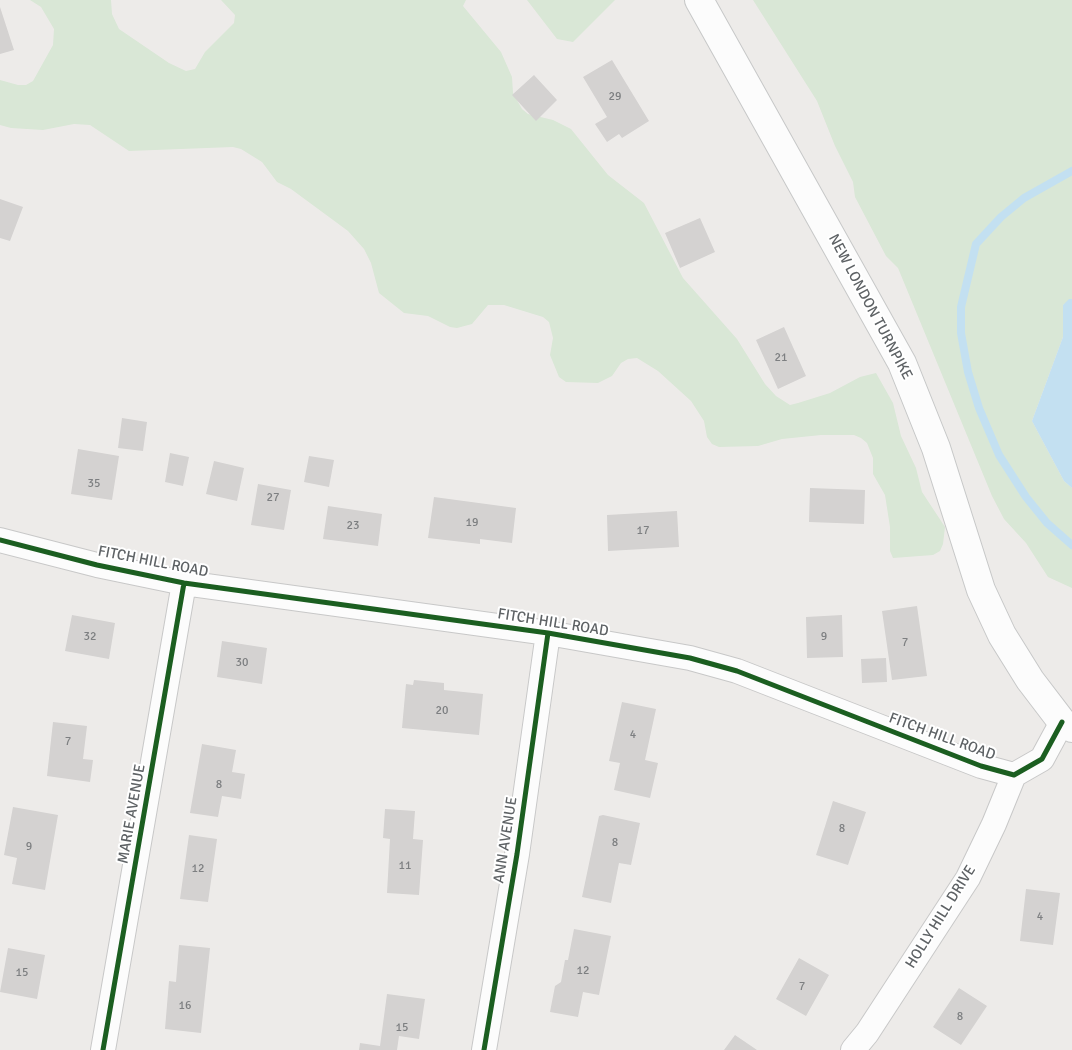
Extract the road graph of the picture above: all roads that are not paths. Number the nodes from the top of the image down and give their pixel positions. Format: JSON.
{"nodes":[{"id":1,"x":699,"y":0,"type":"edge"},
{"id":2,"x":0,"y":540,"type":"edge"},
{"id":3,"x":184,"y":583,"type":"junction"},
{"id":4,"x":548,"y":633,"type":"junction"},
{"id":5,"x":1067,"y":725,"type":"edge"},
{"id":6,"x":1014,"y":775,"type":"junction"},
{"id":7,"x":103,"y":1050,"type":"edge"},
{"id":8,"x":484,"y":1050,"type":"edge"},
{"id":9,"x":853,"y":1050,"type":"edge"}],
"edges":[{"from":1,"to":5,"type":"main road","name":"NEW LONDON TURNPIKE"},
{"from":2,"to":3,"type":"street","name":"FITCH HILL ROAD"},
{"from":3,"to":4,"type":"street","name":"FITCH HILL ROAD"},
{"from":3,"to":7,"type":"street","name":"MARIE AVENUE"},
{"from":4,"to":6,"type":"street","name":"FITCH HILL ROAD"},
{"from":4,"to":8,"type":"street","name":"ANN AVENUE"},
{"from":5,"to":6,"type":"street"},
{"from":6,"to":9,"type":"street","name":"HOLLY HILL DRIVE"}]}
